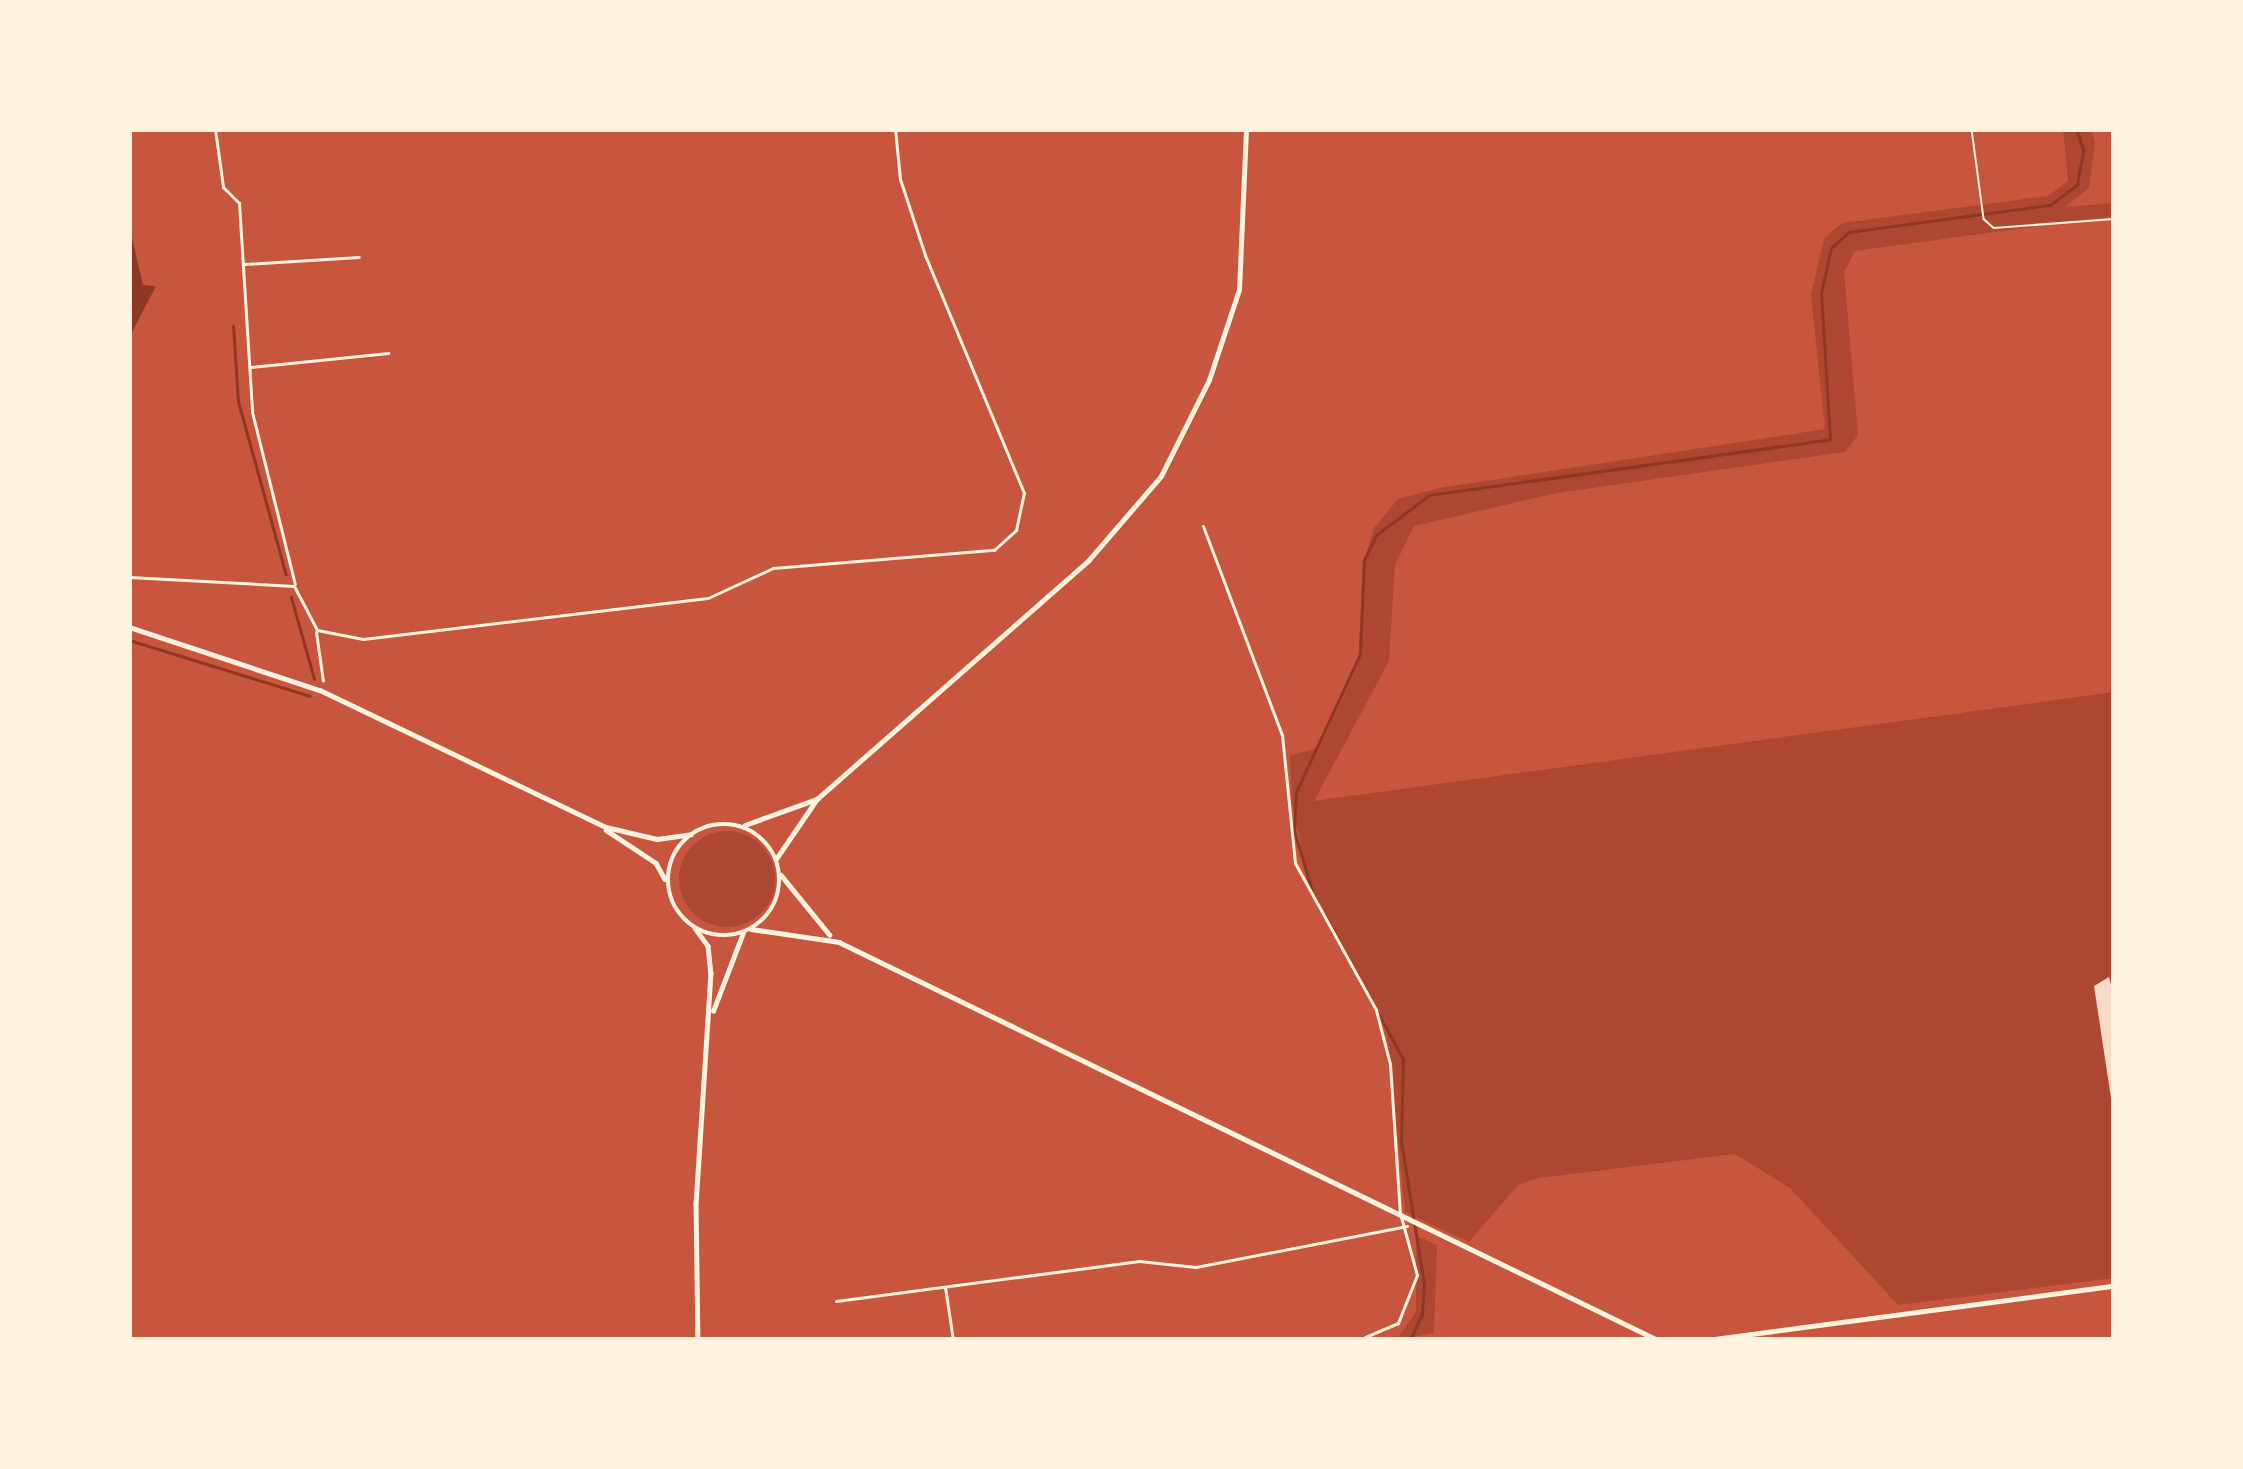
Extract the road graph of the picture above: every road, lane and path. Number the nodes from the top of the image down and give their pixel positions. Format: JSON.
{"nodes":[{"id":1,"x":215,"y":129,"type":"edge"},
{"id":2,"x":895,"y":129,"type":"edge"},
{"id":3,"x":1246,"y":129,"type":"edge"},
{"id":4,"x":1972,"y":129,"type":"edge"},
{"id":5,"x":2114,"y":218,"type":"edge"},
{"id":6,"x":359,"y":257,"type":"dead end"},
{"id":7,"x":243,"y":264,"type":"junction"},
{"id":8,"x":388,"y":353,"type":"dead end"},
{"id":9,"x":248,"y":367,"type":"junction"},
{"id":10,"x":1203,"y":526,"type":"dead end"},
{"id":11,"x":129,"y":578,"type":"edge"},
{"id":12,"x":294,"y":586,"type":"junction"},
{"id":13,"x":129,"y":627,"type":"edge"},
{"id":14,"x":317,"y":630,"type":"junction"},
{"id":15,"x":323,"y":681,"type":"dead end"},
{"id":16,"x":818,"y":800,"type":"junction"},
{"id":17,"x":590,"y":820,"type":"junction"},
{"id":18,"x":738,"y":825,"type":"junction"},
{"id":19,"x":691,"y":834,"type":"junction"},
{"id":20,"x":777,"y":862,"type":"junction"},
{"id":21,"x":668,"y":890,"type":"junction"},
{"id":22,"x":695,"y":928,"type":"junction"},
{"id":23,"x":747,"y":931,"type":"junction"},
{"id":24,"x":839,"y":942,"type":"junction"},
{"id":25,"x":710,"y":1022,"type":"junction"},
{"id":26,"x":1400,"y":1213,"type":"junction"},
{"id":27,"x":1408,"y":1226,"type":"junction"},
{"id":28,"x":944,"y":1285,"type":"junction"},
{"id":29,"x":2114,"y":1286,"type":"edge"},
{"id":30,"x":836,"y":1301,"type":"dead end"},
{"id":31,"x":1365,"y":1337,"type":"edge"},
{"id":32,"x":698,"y":1340,"type":"edge"},
{"id":33,"x":953,"y":1340,"type":"edge"},
{"id":34,"x":1658,"y":1340,"type":"edge"},
{"id":35,"x":1707,"y":1340,"type":"edge"}],
"edges":[{"from":1,"to":7,"type":"street"},
{"from":2,"to":14,"type":"street"},
{"from":3,"to":16,"type":"main road"},
{"from":4,"to":5,"type":"path"},
{"from":6,"to":7,"type":"street"},
{"from":7,"to":9,"type":"street"},
{"from":8,"to":9,"type":"street"},
{"from":9,"to":12,"type":"street"},
{"from":10,"to":26,"type":"street"},
{"from":11,"to":12,"type":"street"},
{"from":12,"to":14,"type":"street"},
{"from":13,"to":17,"type":"main road"},
{"from":14,"to":15,"type":"street"},
{"from":16,"to":18,"type":"main road"},
{"from":16,"to":20,"type":"main road"},
{"from":17,"to":19,"type":"main road"},
{"from":17,"to":21,"type":"main road"},
{"from":18,"to":19,"type":"main road"},
{"from":18,"to":20,"type":"main road"},
{"from":19,"to":21,"type":"main road"},
{"from":20,"to":23,"type":"main road"},
{"from":20,"to":24,"type":"main road"},
{"from":21,"to":22,"type":"main road"},
{"from":22,"to":23,"type":"main road"},
{"from":22,"to":25,"type":"main road"},
{"from":23,"to":24,"type":"main road"},
{"from":23,"to":25,"type":"main road"},
{"from":24,"to":26,"type":"main road"},
{"from":25,"to":32,"type":"main road"},
{"from":26,"to":27,"type":"street"},
{"from":26,"to":34,"type":"main road"},
{"from":27,"to":28,"type":"street"},
{"from":27,"to":31,"type":"street"},
{"from":28,"to":30,"type":"street"},
{"from":28,"to":33,"type":"street"},
{"from":29,"to":35,"type":"main road"}]}
